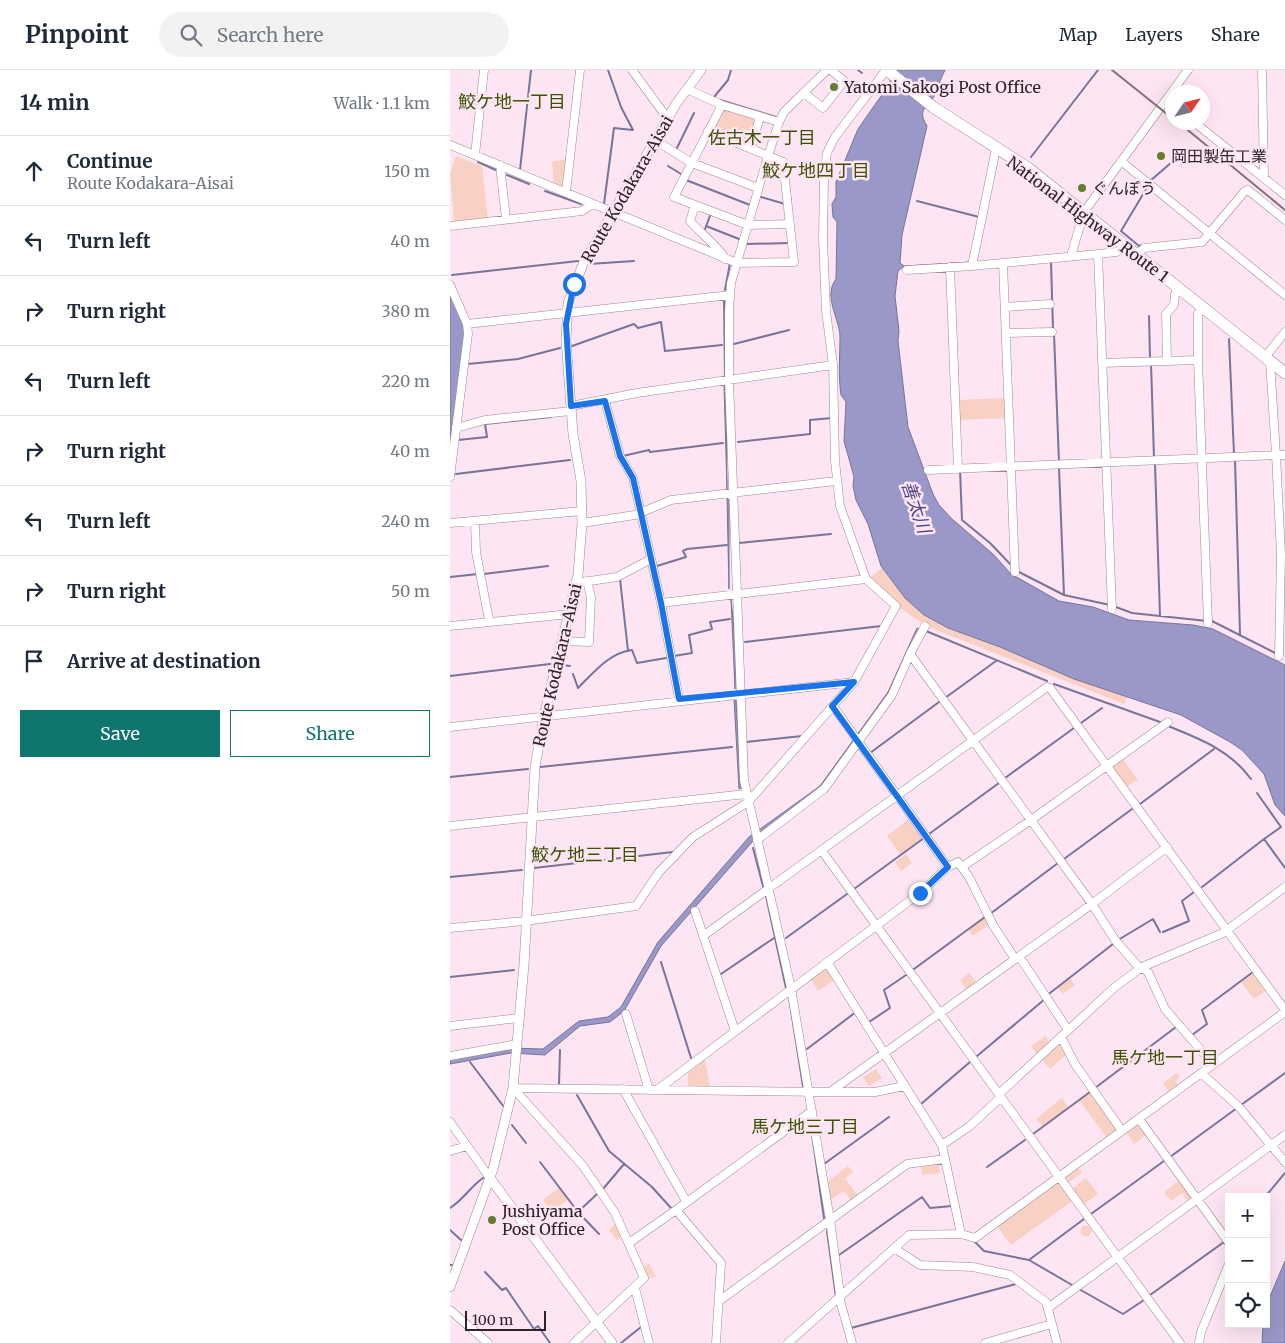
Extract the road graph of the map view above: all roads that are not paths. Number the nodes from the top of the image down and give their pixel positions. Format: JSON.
{"nodes":[{"id":1,"x":484,"y":70,"type":"edge"},
{"id":2,"x":580,"y":70,"type":"edge"},
{"id":3,"x":632,"y":70,"type":"edge"},
{"id":4,"x":701,"y":70,"type":"edge"},
{"id":5,"x":827,"y":70,"type":"edge"},
{"id":6,"x":831,"y":70,"type":"edge"},
{"id":7,"x":886,"y":70,"type":"edge"},
{"id":8,"x":1188,"y":70,"type":"edge"},
{"id":9,"x":1262,"y":70,"type":"edge"},
{"id":10,"x":1176,"y":85,"type":"edge"},
{"id":11,"x":687,"y":89,"type":"junction"},
{"id":12,"x":804,"y":93,"type":"junction"},
{"id":13,"x":1165,"y":100,"type":"edge"},
{"id":14,"x":722,"y":105,"type":"junction"},
{"id":15,"x":760,"y":116,"type":"junction"},
{"id":16,"x":668,"y":119,"type":"junction"},
{"id":17,"x":779,"y":122,"type":"junction"},
{"id":18,"x":1204,"y":130,"type":"edge"},
{"id":19,"x":708,"y":131,"type":"junction"},
{"id":20,"x":656,"y":140,"type":"junction"},
{"id":21,"x":450,"y":145,"type":"edge"},
{"id":22,"x":751,"y":149,"type":"junction"},
{"id":23,"x":996,"y":149,"type":"junction"},
{"id":24,"x":475,"y":155,"type":"junction"},
{"id":25,"x":768,"y":156,"type":"junction"},
{"id":26,"x":1121,"y":161,"type":"junction"},
{"id":27,"x":692,"y":163,"type":"junction"},
{"id":28,"x":500,"y":165,"type":"junction"},
{"id":29,"x":1264,"y":178,"type":"junction"},
{"id":30,"x":758,"y":188,"type":"junction"},
{"id":31,"x":566,"y":192,"type":"junction"},
{"id":32,"x":1285,"y":195,"type":"edge"},
{"id":33,"x":592,"y":204,"type":"junction"},
{"id":34,"x":695,"y":205,"type":"junction"},
{"id":35,"x":1084,"y":212,"type":"junction"},
{"id":36,"x":613,"y":213,"type":"junction"},
{"id":37,"x":506,"y":219,"type":"junction"},
{"id":38,"x":1285,"y":220,"type":"edge"},
{"id":39,"x":790,"y":224,"type":"junction"},
{"id":40,"x":748,"y":225,"type":"junction"},
{"id":41,"x":450,"y":226,"type":"edge"},
{"id":42,"x":1210,"y":233,"type":"junction"},
{"id":43,"x":1126,"y":247,"type":"junction"},
{"id":44,"x":1098,"y":254,"type":"junction"},
{"id":45,"x":1137,"y":255,"type":"junction"},
{"id":46,"x":1071,"y":256,"type":"junction"},
{"id":47,"x":725,"y":258,"type":"junction"},
{"id":48,"x":737,"y":263,"type":"junction"},
{"id":49,"x":1003,"y":263,"type":"junction"},
{"id":50,"x":972,"y":266,"type":"junction"},
{"id":51,"x":950,"y":267,"type":"junction"},
{"id":52,"x":907,"y":270,"type":"dead end"},
{"id":53,"x":450,"y":285,"type":"edge"},
{"id":54,"x":1178,"y":288,"type":"junction"},
{"id":55,"x":730,"y":295,"type":"junction"},
{"id":56,"x":1285,"y":295,"type":"edge"},
{"id":57,"x":1050,"y":304,"type":"dead end"},
{"id":58,"x":1005,"y":307,"type":"junction"},
{"id":59,"x":1202,"y":307,"type":"junction"},
{"id":60,"x":567,"y":312,"type":"junction"},
{"id":61,"x":467,"y":324,"type":"junction"},
{"id":62,"x":1052,"y":332,"type":"dead end"},
{"id":63,"x":1285,"y":332,"type":"edge"},
{"id":64,"x":1006,"y":333,"type":"junction"},
{"id":65,"x":1268,"y":359,"type":"junction"},
{"id":66,"x":1198,"y":360,"type":"junction"},
{"id":67,"x":1167,"y":361,"type":"junction"},
{"id":68,"x":1102,"y":363,"type":"junction"},
{"id":69,"x":833,"y":365,"type":"junction"},
{"id":70,"x":1285,"y":373,"type":"edge"},
{"id":71,"x":729,"y":380,"type":"junction"},
{"id":72,"x":605,"y":401,"type":"junction"},
{"id":73,"x":571,"y":408,"type":"junction"},
{"id":74,"x":456,"y":428,"type":"junction"},
{"id":75,"x":1276,"y":455,"type":"junction"},
{"id":76,"x":1285,"y":455,"type":"edge"},
{"id":77,"x":1202,"y":459,"type":"junction"},
{"id":78,"x":1107,"y":463,"type":"junction"},
{"id":79,"x":1012,"y":466,"type":"junction"},
{"id":80,"x":958,"y":469,"type":"junction"},
{"id":81,"x":928,"y":470,"type":"dead end"},
{"id":82,"x":450,"y":477,"type":"edge"},
{"id":83,"x":836,"y":481,"type":"junction"},
{"id":84,"x":733,"y":494,"type":"junction"},
{"id":85,"x":582,"y":511,"type":"junction"},
{"id":86,"x":640,"y":513,"type":"junction"},
{"id":87,"x":475,"y":521,"type":"junction"},
{"id":88,"x":450,"y":523,"type":"edge"},
{"id":89,"x":582,"y":524,"type":"junction"},
{"id":90,"x":1283,"y":554,"type":"edge"},
{"id":91,"x":651,"y":559,"type":"junction"},
{"id":92,"x":1015,"y":572,"type":"dead end"},
{"id":93,"x":866,"y":579,"type":"junction"},
{"id":94,"x":587,"y":581,"type":"junction"},
{"id":95,"x":576,"y":583,"type":"junction"},
{"id":96,"x":736,"y":594,"type":"junction"},
{"id":97,"x":661,"y":603,"type":"junction"},
{"id":98,"x":1112,"y":609,"type":"dead end"},
{"id":99,"x":570,"y":614,"type":"junction"},
{"id":100,"x":489,"y":620,"type":"junction"},
{"id":101,"x":1208,"y":623,"type":"dead end"},
{"id":102,"x":450,"y":626,"type":"edge"},
{"id":103,"x":925,"y":626,"type":"dead end"},
{"id":104,"x":563,"y":641,"type":"junction"},
{"id":105,"x":910,"y":654,"type":"junction"},
{"id":106,"x":1280,"y":656,"type":"dead end"},
{"id":107,"x":854,"y":682,"type":"junction"},
{"id":108,"x":740,"y":694,"type":"junction"},
{"id":109,"x":679,"y":699,"type":"junction"},
{"id":110,"x":832,"y":706,"type":"junction"},
{"id":111,"x":544,"y":716,"type":"junction"},
{"id":112,"x":1168,"y":722,"type":"dead end"},
{"id":113,"x":450,"y":727,"type":"edge"},
{"id":114,"x":856,"y":740,"type":"junction"},
{"id":115,"x":972,"y":740,"type":"junction"},
{"id":116,"x":1107,"y":766,"type":"junction"},
{"id":117,"x":746,"y":794,"type":"junction"},
{"id":118,"x":897,"y":796,"type":"junction"},
{"id":119,"x":748,"y":802,"type":"junction"},
{"id":120,"x":531,"y":818,"type":"junction"},
{"id":121,"x":1031,"y":820,"type":"junction"},
{"id":122,"x":450,"y":826,"type":"edge"},
{"id":123,"x":757,"y":840,"type":"junction"},
{"id":124,"x":1167,"y":847,"type":"junction"},
{"id":125,"x":822,"y":851,"type":"junction"},
{"id":126,"x":948,"y":867,"type":"junction"},
{"id":127,"x":962,"y":867,"type":"junction"},
{"id":128,"x":1285,"y":887,"type":"edge"},
{"id":129,"x":769,"y":889,"type":"junction"},
{"id":130,"x":1092,"y":904,"type":"junction"},
{"id":131,"x":695,"y":911,"type":"dead end"},
{"id":132,"x":525,"y":921,"type":"junction"},
{"id":133,"x":876,"y":925,"type":"junction"},
{"id":134,"x":450,"y":928,"type":"edge"},
{"id":135,"x":1228,"y":930,"type":"junction"},
{"id":136,"x":703,"y":936,"type":"junction"},
{"id":137,"x":1017,"y":957,"type":"junction"},
{"id":138,"x":827,"y":962,"type":"junction"},
{"id":139,"x":1142,"y":967,"type":"junction"},
{"id":140,"x":791,"y":988,"type":"junction"},
{"id":141,"x":1285,"y":1011,"type":"edge"},
{"id":142,"x":940,"y":1013,"type":"junction"},
{"id":143,"x":626,"y":1014,"type":"dead end"},
{"id":144,"x":518,"y":1018,"type":"junction"},
{"id":145,"x":450,"y":1026,"type":"edge"},
{"id":146,"x":1068,"y":1030,"type":"junction"},
{"id":147,"x":735,"y":1031,"type":"junction"},
{"id":148,"x":1061,"y":1037,"type":"junction"},
{"id":149,"x":517,"y":1044,"type":"junction"},
{"id":150,"x":884,"y":1054,"type":"junction"},
{"id":151,"x":450,"y":1056,"type":"edge"},
{"id":152,"x":1213,"y":1064,"type":"junction"},
{"id":153,"x":1201,"y":1073,"type":"junction"},
{"id":154,"x":905,"y":1086,"type":"junction"},
{"id":155,"x":513,"y":1088,"type":"junction"},
{"id":156,"x":623,"y":1090,"type":"junction"},
{"id":157,"x":653,"y":1090,"type":"junction"},
{"id":158,"x":830,"y":1092,"type":"junction"},
{"id":159,"x":809,"y":1093,"type":"junction"},
{"id":160,"x":1000,"y":1096,"type":"junction"},
{"id":161,"x":812,"y":1111,"type":"junction"},
{"id":162,"x":1139,"y":1120,"type":"junction"},
{"id":163,"x":450,"y":1122,"type":"edge"},
{"id":164,"x":1122,"y":1131,"type":"junction"},
{"id":165,"x":1285,"y":1135,"type":"edge"},
{"id":166,"x":942,"y":1144,"type":"junction"},
{"id":167,"x":1272,"y":1144,"type":"junction"},
{"id":168,"x":467,"y":1146,"type":"junction"},
{"id":169,"x":450,"y":1151,"type":"edge"},
{"id":170,"x":945,"y":1159,"type":"junction"},
{"id":171,"x":1285,"y":1162,"type":"edge"},
{"id":172,"x":490,"y":1178,"type":"junction"},
{"id":173,"x":1060,"y":1178,"type":"junction"},
{"id":174,"x":1196,"y":1199,"type":"junction"},
{"id":175,"x":686,"y":1201,"type":"junction"},
{"id":176,"x":676,"y":1210,"type":"junction"},
{"id":177,"x":830,"y":1220,"type":"junction"},
{"id":178,"x":961,"y":1234,"type":"junction"},
{"id":179,"x":1225,"y":1238,"type":"edge"},
{"id":180,"x":629,"y":1243,"type":"junction"},
{"id":181,"x":894,"y":1248,"type":"junction"},
{"id":182,"x":1118,"y":1257,"type":"junction"},
{"id":183,"x":1225,"y":1274,"type":"edge"},
{"id":184,"x":450,"y":1287,"type":"edge"},
{"id":185,"x":635,"y":1288,"type":"junction"},
{"id":186,"x":839,"y":1296,"type":"junction"},
{"id":187,"x":719,"y":1301,"type":"junction"},
{"id":188,"x":1048,"y":1308,"type":"junction"},
{"id":189,"x":450,"y":1310,"type":"edge"},
{"id":190,"x":596,"y":1322,"type":"junction"},
{"id":191,"x":1052,"y":1324,"type":"junction"},
{"id":192,"x":488,"y":1343,"type":"edge"},
{"id":193,"x":574,"y":1343,"type":"edge"},
{"id":194,"x":612,"y":1343,"type":"edge"},
{"id":195,"x":649,"y":1343,"type":"edge"},
{"id":196,"x":716,"y":1343,"type":"edge"},
{"id":197,"x":788,"y":1343,"type":"edge"},
{"id":198,"x":852,"y":1343,"type":"edge"},
{"id":199,"x":985,"y":1343,"type":"edge"},
{"id":200,"x":1057,"y":1343,"type":"edge"},
{"id":201,"x":1180,"y":1343,"type":"edge"},
{"id":202,"x":1199,"y":1343,"type":"edge"}],
"edges":[{"from":1,"to":24,"type":"street"},
{"from":2,"to":31,"type":"street"},
{"from":3,"to":16,"type":"street"},
{"from":4,"to":11,"type":"main road","name":"Route Kodakara-Aisai"},
{"from":5,"to":12,"type":"street"},
{"from":6,"to":12,"type":"street"},
{"from":7,"to":23,"type":"highway","name":"National Highway Route 1"},
{"from":7,"to":69,"type":"street"},
{"from":8,"to":10,"type":"street"},
{"from":9,"to":29,"type":"street"},
{"from":11,"to":14,"type":"street"},
{"from":11,"to":16,"type":"main road","name":"Route Kodakara-Aisai"},
{"from":12,"to":17,"type":"street"},
{"from":13,"to":26,"type":"street"},
{"from":14,"to":15,"type":"street"},
{"from":14,"to":19,"type":"street"},
{"from":15,"to":17,"type":"street"},
{"from":15,"to":22,"type":"street"},
{"from":16,"to":20,"type":"main road","name":"Route Kodakara-Aisai"},
{"from":17,"to":25,"type":"street"},
{"from":18,"to":29,"type":"street"},
{"from":19,"to":22,"type":"street"},
{"from":19,"to":27,"type":"street"},
{"from":20,"to":27,"type":"street"},
{"from":20,"to":36,"type":"main road","name":"Route Kodakara-Aisai"},
{"from":21,"to":24,"type":"street"},
{"from":22,"to":25,"type":"street"},
{"from":23,"to":35,"type":"highway","name":"National Highway Route 1"},
{"from":23,"to":50,"type":"street"},
{"from":24,"to":28,"type":"street"},
{"from":25,"to":30,"type":"street"},
{"from":25,"to":39,"type":"street"},
{"from":26,"to":35,"type":"street"},
{"from":26,"to":42,"type":"street"},
{"from":27,"to":30,"type":"street"},
{"from":27,"to":34,"type":"street"},
{"from":28,"to":31,"type":"street"},
{"from":28,"to":37,"type":"street"},
{"from":29,"to":32,"type":"street"},
{"from":30,"to":40,"type":"street"},
{"from":31,"to":33,"type":"street"},
{"from":33,"to":36,"type":"street"},
{"from":33,"to":37,"type":"street"},
{"from":34,"to":40,"type":"street"},
{"from":34,"to":47,"type":"street"},
{"from":35,"to":43,"type":"highway","name":"National Highway Route 1"},
{"from":35,"to":46,"type":"street"},
{"from":36,"to":47,"type":"street"},
{"from":36,"to":60,"type":"main road","name":"Route Kodakara-Aisai"},
{"from":37,"to":41,"type":"street"},
{"from":38,"to":42,"type":"street"},
{"from":39,"to":40,"type":"street"},
{"from":39,"to":48,"type":"street"},
{"from":40,"to":48,"type":"street"},
{"from":42,"to":45,"type":"street"},
{"from":42,"to":56,"type":"street"},
{"from":43,"to":44,"type":"street"},
{"from":43,"to":45,"type":"highway","name":"National Highway Route 1"},
{"from":44,"to":46,"type":"street"},
{"from":44,"to":68,"type":"street"},
{"from":45,"to":54,"type":"highway","name":"National Highway Route 1"},
{"from":46,"to":49,"type":"street"},
{"from":47,"to":48,"type":"street"},
{"from":48,"to":55,"type":"street"},
{"from":49,"to":50,"type":"street"},
{"from":49,"to":58,"type":"street"},
{"from":50,"to":51,"type":"street"},
{"from":51,"to":52,"type":"street"},
{"from":51,"to":80,"type":"street"},
{"from":53,"to":61,"type":"street"},
{"from":54,"to":59,"type":"highway","name":"National Highway Route 1"},
{"from":54,"to":67,"type":"street"},
{"from":55,"to":60,"type":"street"},
{"from":55,"to":71,"type":"street"},
{"from":57,"to":58,"type":"street"},
{"from":58,"to":64,"type":"street"},
{"from":59,"to":65,"type":"highway","name":"National Highway Route 1"},
{"from":59,"to":66,"type":"street"},
{"from":60,"to":61,"type":"street"},
{"from":60,"to":73,"type":"main road","name":"Route Kodakara-Aisai"},
{"from":61,"to":74,"type":"street"},
{"from":62,"to":64,"type":"street"},
{"from":63,"to":65,"type":"street"},
{"from":64,"to":79,"type":"street"},
{"from":65,"to":70,"type":"highway","name":"National Highway Route 1"},
{"from":65,"to":75,"type":"street"},
{"from":66,"to":67,"type":"street"},
{"from":66,"to":77,"type":"street"},
{"from":67,"to":68,"type":"street"},
{"from":68,"to":78,"type":"street"},
{"from":69,"to":71,"type":"street"},
{"from":69,"to":83,"type":"street"},
{"from":71,"to":72,"type":"street"},
{"from":71,"to":84,"type":"street"},
{"from":72,"to":73,"type":"street"},
{"from":72,"to":86,"type":"street"},
{"from":73,"to":74,"type":"street"},
{"from":73,"to":85,"type":"main road","name":"Route Kodakara-Aisai"},
{"from":74,"to":82,"type":"street"},
{"from":75,"to":76,"type":"street"},
{"from":75,"to":77,"type":"street"},
{"from":75,"to":90,"type":"street"},
{"from":77,"to":78,"type":"street"},
{"from":77,"to":101,"type":"street"},
{"from":78,"to":79,"type":"street"},
{"from":78,"to":98,"type":"street"},
{"from":79,"to":80,"type":"street"},
{"from":79,"to":92,"type":"street"},
{"from":80,"to":81,"type":"street"},
{"from":83,"to":84,"type":"street"},
{"from":83,"to":93,"type":"street"},
{"from":84,"to":86,"type":"street"},
{"from":84,"to":96,"type":"street"},
{"from":85,"to":87,"type":"street"},
{"from":85,"to":89,"type":"main road","name":"Route Kodakara-Aisai"},
{"from":86,"to":89,"type":"street"},
{"from":86,"to":91,"type":"street"},
{"from":87,"to":88,"type":"street"},
{"from":87,"to":100,"type":"street"},
{"from":89,"to":95,"type":"main road","name":"Route Kodakara-Aisai"},
{"from":90,"to":106,"type":"street"},
{"from":91,"to":94,"type":"street"},
{"from":91,"to":97,"type":"street"},
{"from":93,"to":96,"type":"street"},
{"from":93,"to":107,"type":"street"},
{"from":94,"to":95,"type":"street"},
{"from":94,"to":104,"type":"street"},
{"from":95,"to":99,"type":"main road","name":"Route Kodakara-Aisai"},
{"from":96,"to":97,"type":"street"},
{"from":96,"to":108,"type":"street"},
{"from":97,"to":109,"type":"street"},
{"from":99,"to":100,"type":"street"},
{"from":99,"to":104,"type":"main road","name":"Route Kodakara-Aisai"},
{"from":100,"to":102,"type":"street"},
{"from":103,"to":105,"type":"street"},
{"from":104,"to":111,"type":"main road","name":"Route Kodakara-Aisai"},
{"from":105,"to":114,"type":"street"},
{"from":105,"to":115,"type":"street"},
{"from":107,"to":108,"type":"street"},
{"from":107,"to":110,"type":"street"},
{"from":108,"to":109,"type":"street"},
{"from":108,"to":117,"type":"street"},
{"from":109,"to":111,"type":"street"},
{"from":110,"to":114,"type":"street"},
{"from":110,"to":119,"type":"street"},
{"from":111,"to":113,"type":"street"},
{"from":111,"to":120,"type":"main road","name":"Route Kodakara-Aisai"},
{"from":112,"to":116,"type":"street"},
{"from":114,"to":118,"type":"street"},
{"from":114,"to":123,"type":"street"},
{"from":115,"to":116,"type":"street"},
{"from":115,"to":118,"type":"street"},
{"from":115,"to":121,"type":"street"},
{"from":116,"to":121,"type":"street"},
{"from":116,"to":124,"type":"street"},
{"from":117,"to":119,"type":"street"},
{"from":117,"to":120,"type":"street"},
{"from":118,"to":125,"type":"street"},
{"from":118,"to":126,"type":"street"},
{"from":119,"to":123,"type":"street"},
{"from":119,"to":132,"type":"street"},
{"from":120,"to":122,"type":"street"},
{"from":120,"to":132,"type":"main road","name":"Route Kodakara-Aisai"},
{"from":121,"to":127,"type":"street"},
{"from":121,"to":130,"type":"street"},
{"from":123,"to":129,"type":"street"},
{"from":124,"to":130,"type":"street"},
{"from":124,"to":135,"type":"street"},
{"from":125,"to":129,"type":"street"},
{"from":125,"to":133,"type":"street"},
{"from":126,"to":127,"type":"street"},
{"from":126,"to":133,"type":"street"},
{"from":127,"to":137,"type":"street"},
{"from":128,"to":135,"type":"street"},
{"from":129,"to":136,"type":"street"},
{"from":129,"to":140,"type":"street"},
{"from":130,"to":137,"type":"street"},
{"from":130,"to":139,"type":"street"},
{"from":131,"to":136,"type":"street"},
{"from":132,"to":134,"type":"street"},
{"from":132,"to":144,"type":"main road","name":"Route Kodakara-Aisai"},
{"from":133,"to":138,"type":"street"},
{"from":133,"to":142,"type":"street"},
{"from":135,"to":139,"type":"street"},
{"from":135,"to":141,"type":"street"},
{"from":136,"to":147,"type":"street"},
{"from":137,"to":142,"type":"street"},
{"from":137,"to":146,"type":"street"},
{"from":138,"to":140,"type":"street"},
{"from":138,"to":150,"type":"street"},
{"from":139,"to":146,"type":"street"},
{"from":139,"to":152,"type":"street"},
{"from":140,"to":147,"type":"street"},
{"from":140,"to":159,"type":"street"},
{"from":141,"to":152,"type":"street"},
{"from":142,"to":150,"type":"street"},
{"from":142,"to":160,"type":"street"},
{"from":143,"to":157,"type":"street"},
{"from":144,"to":145,"type":"street"},
{"from":144,"to":149,"type":"main road","name":"Route Kodakara-Aisai"},
{"from":146,"to":148,"type":"street"},
{"from":147,"to":157,"type":"street"},
{"from":148,"to":160,"type":"street"},
{"from":148,"to":164,"type":"street"},
{"from":149,"to":151,"type":"street"},
{"from":149,"to":155,"type":"main road","name":"Route Kodakara-Aisai"},
{"from":150,"to":154,"type":"street"},
{"from":150,"to":158,"type":"street"},
{"from":152,"to":153,"type":"street"},
{"from":153,"to":162,"type":"street"},
{"from":153,"to":167,"type":"street"},
{"from":154,"to":158,"type":"street"},
{"from":154,"to":166,"type":"street"},
{"from":155,"to":156,"type":"street"},
{"from":155,"to":172,"type":"main road","name":"Route Kodakara-Aisai"},
{"from":155,"to":180,"type":"street"},
{"from":156,"to":157,"type":"street"},
{"from":156,"to":175,"type":"street"},
{"from":157,"to":159,"type":"street"},
{"from":158,"to":159,"type":"street"},
{"from":159,"to":161,"type":"street"},
{"from":160,"to":166,"type":"street"},
{"from":160,"to":173,"type":"street"},
{"from":161,"to":175,"type":"street"},
{"from":161,"to":177,"type":"street"},
{"from":162,"to":164,"type":"street"},
{"from":162,"to":174,"type":"street"},
{"from":163,"to":168,"type":"street"},
{"from":164,"to":173,"type":"street"},
{"from":165,"to":167,"type":"street"},
{"from":166,"to":170,"type":"street"},
{"from":167,"to":171,"type":"street"},
{"from":167,"to":174,"type":"street"},
{"from":168,"to":169,"type":"street"},
{"from":168,"to":172,"type":"street"},
{"from":170,"to":177,"type":"street"},
{"from":170,"to":178,"type":"street"},
{"from":172,"to":184,"type":"main road","name":"Route Kodakara-Aisai"},
{"from":172,"to":190,"type":"main road"},
{"from":173,"to":178,"type":"street"},
{"from":173,"to":182,"type":"street"},
{"from":174,"to":179,"type":"street"},
{"from":174,"to":182,"type":"street"},
{"from":175,"to":176,"type":"street"},
{"from":176,"to":180,"type":"street"},
{"from":176,"to":187,"type":"street"},
{"from":177,"to":186,"type":"street"},
{"from":177,"to":187,"type":"street"},
{"from":178,"to":181,"type":"street"},
{"from":180,"to":185,"type":"street"},
{"from":181,"to":186,"type":"street"},
{"from":181,"to":188,"type":"street"},
{"from":182,"to":188,"type":"street"},
{"from":182,"to":201,"type":"street"},
{"from":183,"to":202,"type":"street"},
{"from":185,"to":190,"type":"street"},
{"from":185,"to":195,"type":"street"},
{"from":186,"to":197,"type":"street"},
{"from":186,"to":198,"type":"street"},
{"from":187,"to":196,"type":"street"},
{"from":188,"to":191,"type":"street"},
{"from":189,"to":192,"type":"street"},
{"from":190,"to":193,"type":"street"},
{"from":190,"to":194,"type":"main road"},
{"from":191,"to":199,"type":"street"},
{"from":191,"to":200,"type":"street"}]}
